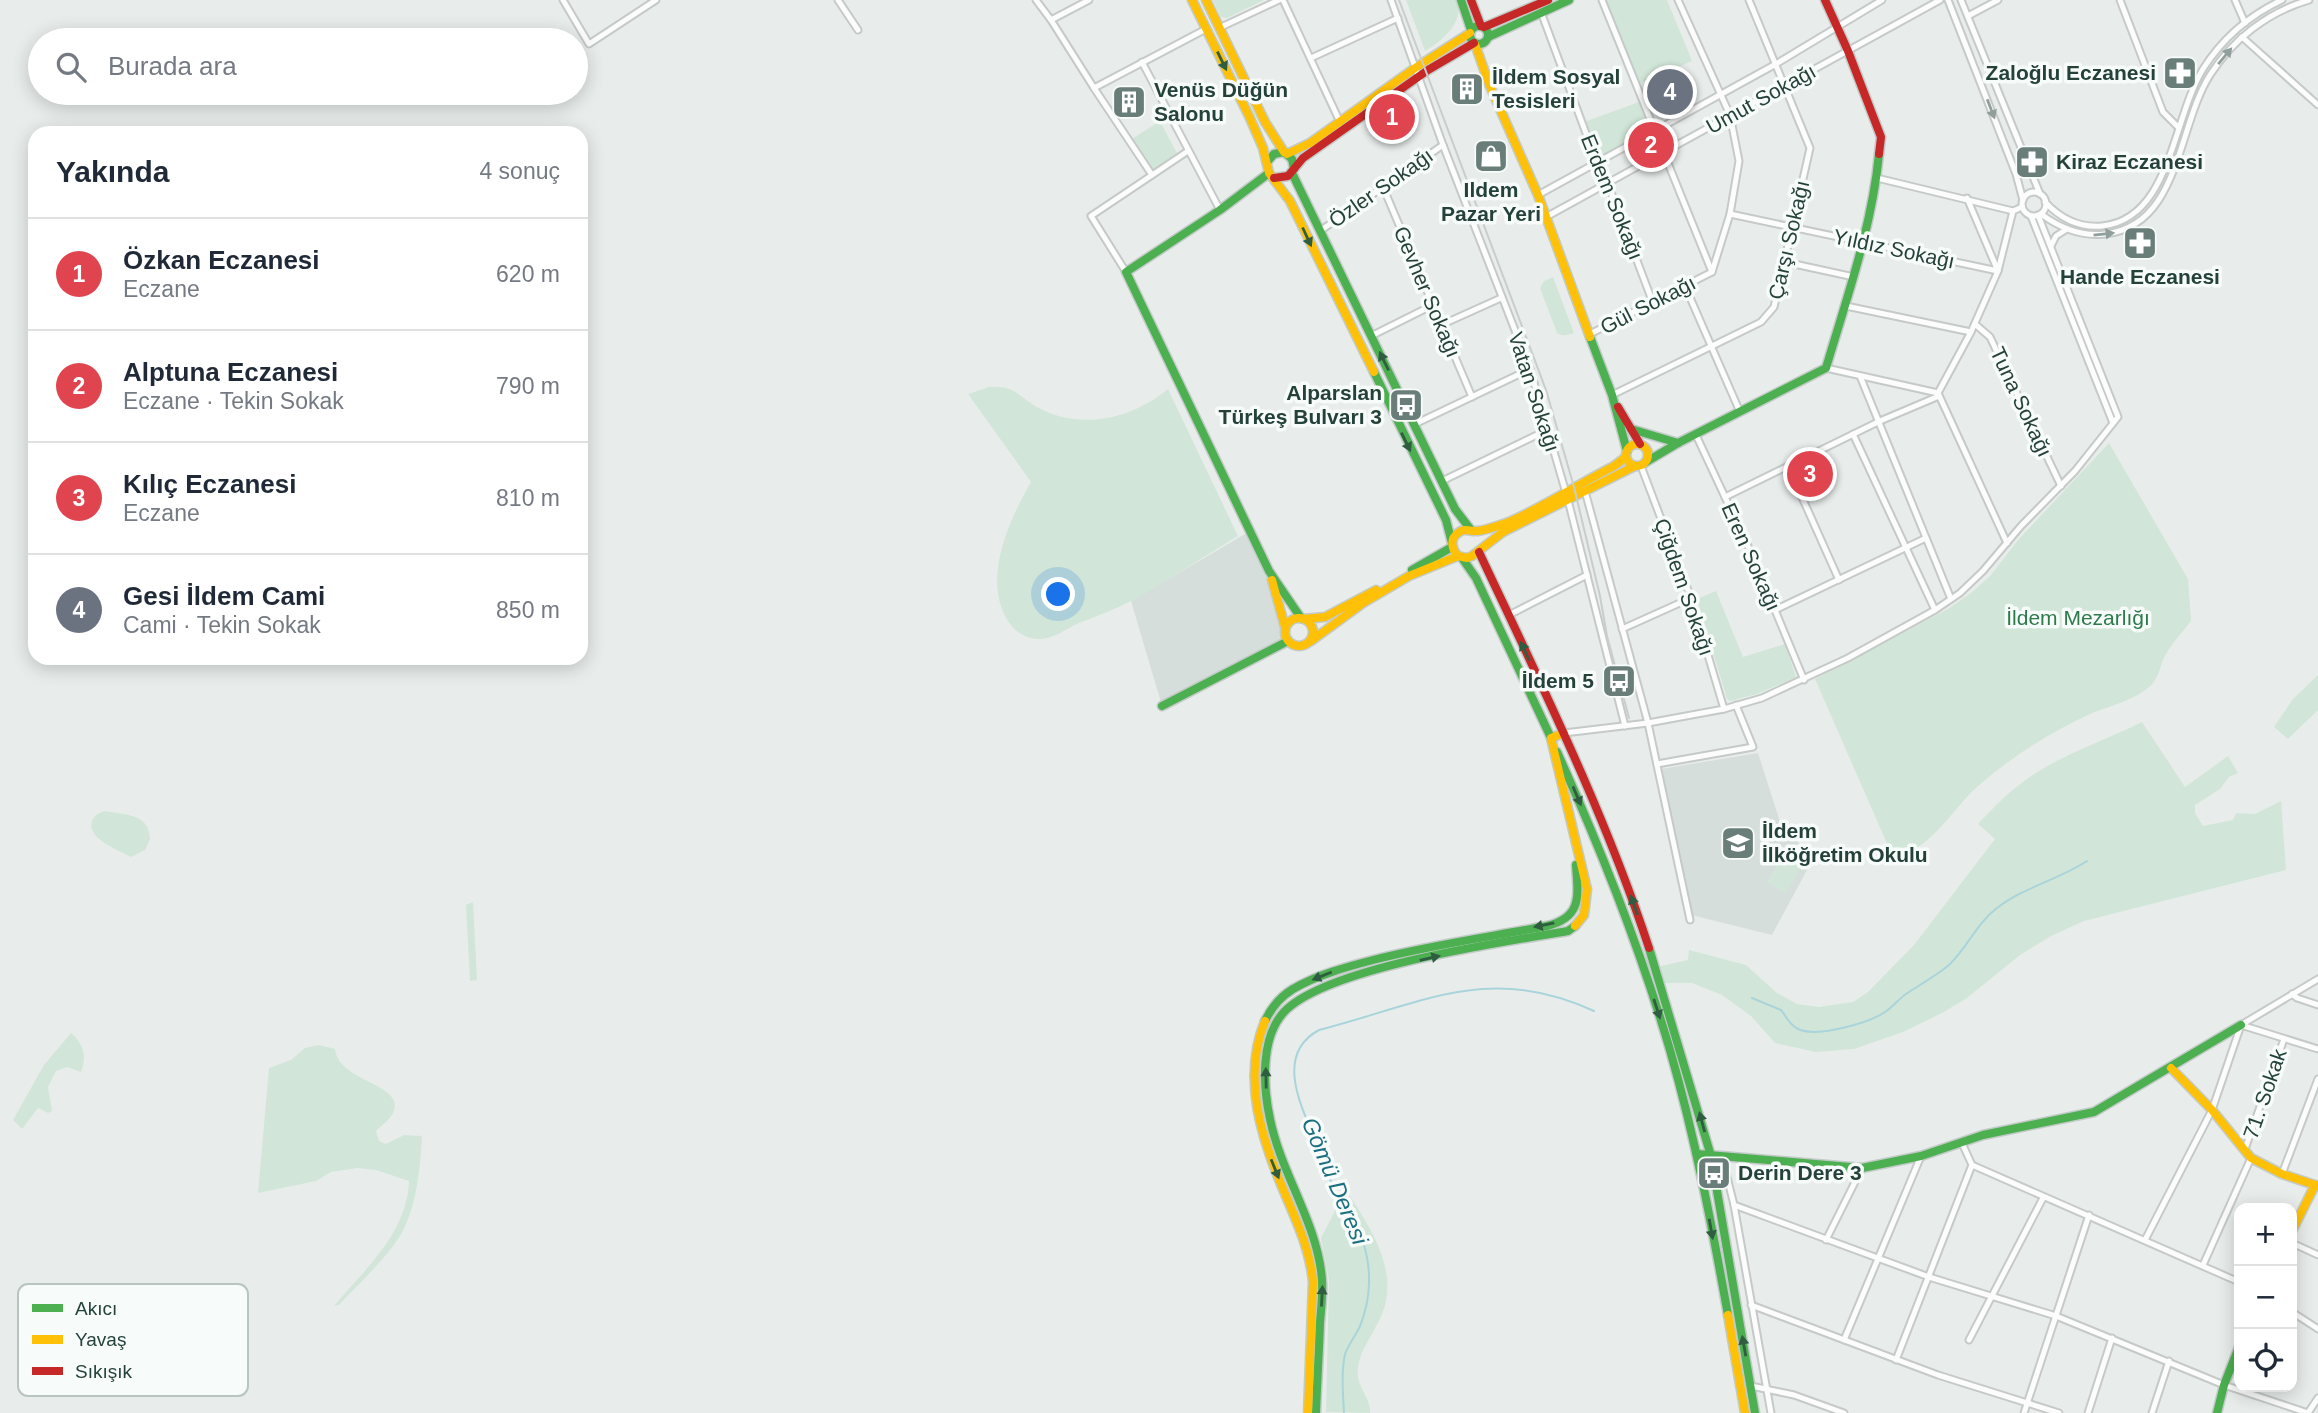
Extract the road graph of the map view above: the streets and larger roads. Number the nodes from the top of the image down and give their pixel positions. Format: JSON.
{"nodes":[{"id":1,"x":563,"y":0,"type":"edge"},
{"id":2,"x":656,"y":0,"type":"edge"},
{"id":3,"x":838,"y":0,"type":"edge"},
{"id":4,"x":1037,"y":0,"type":"edge"},
{"id":5,"x":1089,"y":0,"type":"edge"},
{"id":6,"x":1192,"y":0,"type":"edge"},
{"id":7,"x":1206,"y":0,"type":"edge"},
{"id":8,"x":1281,"y":0,"type":"edge"},
{"id":9,"x":1391,"y":0,"type":"edge"},
{"id":10,"x":1461,"y":0,"type":"edge"},
{"id":11,"x":1471,"y":0,"type":"edge"},
{"id":12,"x":1548,"y":0,"type":"edge"},
{"id":13,"x":1569,"y":0,"type":"edge"},
{"id":14,"x":1602,"y":0,"type":"edge"},
{"id":15,"x":1678,"y":0,"type":"edge"},
{"id":16,"x":1749,"y":0,"type":"edge"},
{"id":17,"x":1825,"y":0,"type":"edge"},
{"id":18,"x":1882,"y":0,"type":"edge"},
{"id":19,"x":1940,"y":0,"type":"edge"},
{"id":20,"x":1948,"y":0,"type":"edge"},
{"id":21,"x":1961,"y":0,"type":"edge"},
{"id":22,"x":1977,"y":0,"type":"edge"},
{"id":23,"x":1998,"y":0,"type":"edge"},
{"id":24,"x":2120,"y":0,"type":"edge"},
{"id":25,"x":2235,"y":0,"type":"edge"},
{"id":26,"x":2282,"y":0,"type":"edge"},
{"id":27,"x":2309,"y":0,"type":"edge"},
{"id":28,"x":1539,"y":5,"type":"edge"},
{"id":29,"x":1981,"y":9,"type":"junction"},
{"id":30,"x":1968,"y":16,"type":"junction"},
{"id":31,"x":1398,"y":18,"type":"junction"},
{"id":32,"x":1051,"y":20,"type":"junction"},
{"id":33,"x":2245,"y":23,"type":"junction"},
{"id":34,"x":1483,"y":26,"type":"junction"},
{"id":35,"x":1837,"y":27,"type":"junction"},
{"id":36,"x":580,"y":28,"type":"edge"},
{"id":37,"x":1219,"y":28,"type":"junction"},
{"id":38,"x":1206,"y":29,"type":"junction"},
{"id":39,"x":858,"y":30,"type":"dead end"},
{"id":40,"x":1470,"y":31,"type":"junction"},
{"id":41,"x":2242,"y":37,"type":"junction"},
{"id":42,"x":1488,"y":39,"type":"junction"},
{"id":43,"x":588,"y":42,"type":"edge"},
{"id":44,"x":1475,"y":43,"type":"junction"},
{"id":45,"x":1848,"y":51,"type":"junction"},
{"id":46,"x":1311,"y":58,"type":"junction"},
{"id":47,"x":1142,"y":62,"type":"junction"},
{"id":48,"x":1776,"y":64,"type":"junction"},
{"id":49,"x":1417,"y":72,"type":"junction"},
{"id":50,"x":1489,"y":84,"type":"junction"},
{"id":51,"x":1786,"y":86,"type":"junction"},
{"id":52,"x":1094,"y":88,"type":"junction"},
{"id":53,"x":1720,"y":95,"type":"junction"},
{"id":54,"x":2318,"y":105,"type":"edge"},
{"id":55,"x":1730,"y":115,"type":"junction"},
{"id":56,"x":1340,"y":122,"type":"junction"},
{"id":57,"x":2178,"y":127,"type":"junction"},
{"id":58,"x":1656,"y":131,"type":"junction"},
{"id":59,"x":1443,"y":145,"type":"junction"},
{"id":60,"x":1188,"y":150,"type":"junction"},
{"id":61,"x":1286,"y":153,"type":"junction"},
{"id":62,"x":1664,"y":153,"type":"junction"},
{"id":63,"x":1267,"y":162,"type":"junction"},
{"id":64,"x":1597,"y":163,"type":"junction"},
{"id":65,"x":1293,"y":171,"type":"junction"},
{"id":66,"x":1152,"y":175,"type":"junction"},
{"id":67,"x":1271,"y":175,"type":"junction"},
{"id":68,"x":1877,"y":178,"type":"junction"},
{"id":69,"x":1608,"y":184,"type":"junction"},
{"id":70,"x":1383,"y":187,"type":"junction"},
{"id":71,"x":2040,"y":194,"type":"junction"},
{"id":72,"x":1538,"y":195,"type":"junction"},
{"id":73,"x":1967,"y":198,"type":"junction"},
{"id":74,"x":2045,"y":202,"type":"junction"},
{"id":75,"x":2023,"y":203,"type":"junction"},
{"id":76,"x":1220,"y":210,"type":"junction"},
{"id":77,"x":2013,"y":211,"type":"junction"},
{"id":78,"x":1730,"y":214,"type":"junction"},
{"id":79,"x":2037,"y":215,"type":"junction"},
{"id":80,"x":1546,"y":218,"type":"junction"},
{"id":81,"x":1793,"y":228,"type":"junction"},
{"id":82,"x":2067,"y":229,"type":"junction"},
{"id":83,"x":1320,"y":230,"type":"junction"},
{"id":84,"x":1864,"y":243,"type":"junction"},
{"id":85,"x":2051,"y":246,"type":"junction"},
{"id":86,"x":1785,"y":262,"type":"junction"},
{"id":87,"x":1998,"y":271,"type":"junction"},
{"id":88,"x":1126,"y":272,"type":"junction"},
{"id":89,"x":1712,"y":272,"type":"junction"},
{"id":90,"x":1854,"y":277,"type":"junction"},
{"id":91,"x":1685,"y":286,"type":"junction"},
{"id":92,"x":1501,"y":298,"type":"junction"},
{"id":93,"x":1653,"y":303,"type":"junction"},
{"id":94,"x":1433,"y":305,"type":"junction"},
{"id":95,"x":1846,"y":306,"type":"junction"},
{"id":96,"x":1975,"y":324,"type":"junction"},
{"id":97,"x":1441,"y":325,"type":"junction"},
{"id":98,"x":1971,"y":332,"type":"junction"},
{"id":99,"x":1590,"y":334,"type":"junction"},
{"id":100,"x":1371,"y":336,"type":"junction"},
{"id":101,"x":1712,"y":346,"type":"junction"},
{"id":102,"x":1826,"y":368,"type":"junction"},
{"id":103,"x":1530,"y":369,"type":"junction"},
{"id":104,"x":1860,"y":376,"type":"junction"},
{"id":105,"x":1939,"y":394,"type":"junction"},
{"id":106,"x":1612,"y":395,"type":"junction"},
{"id":107,"x":1472,"y":397,"type":"junction"},
{"id":108,"x":1740,"y":412,"type":"junction"},
{"id":109,"x":1878,"y":422,"type":"junction"},
{"id":110,"x":2113,"y":423,"type":"junction"},
{"id":111,"x":1415,"y":424,"type":"junction"},
{"id":112,"x":1630,"y":429,"type":"junction"},
{"id":113,"x":1547,"y":430,"type":"junction"},
{"id":114,"x":1853,"y":434,"type":"junction"},
{"id":115,"x":1696,"y":435,"type":"junction"},
{"id":116,"x":1678,"y":443,"type":"junction"},
{"id":117,"x":1642,"y":445,"type":"junction"},
{"id":118,"x":1627,"y":454,"type":"junction"},
{"id":119,"x":1641,"y":465,"type":"junction"},
{"id":120,"x":1788,"y":466,"type":"junction"},
{"id":121,"x":1442,"y":481,"type":"junction"},
{"id":122,"x":2061,"y":486,"type":"junction"},
{"id":123,"x":1585,"y":491,"type":"junction"},
{"id":124,"x":1567,"y":496,"type":"junction"},
{"id":125,"x":1725,"y":497,"type":"junction"},
{"id":126,"x":1473,"y":531,"type":"junction"},
{"id":127,"x":1926,"y":538,"type":"junction"},
{"id":128,"x":2007,"y":543,"type":"junction"},
{"id":129,"x":1452,"y":545,"type":"junction"},
{"id":130,"x":1906,"y":548,"type":"junction"},
{"id":131,"x":1480,"y":550,"type":"junction"},
{"id":132,"x":1460,"y":557,"type":"junction"},
{"id":133,"x":1269,"y":571,"type":"junction"},
{"id":134,"x":1587,"y":575,"type":"junction"},
{"id":135,"x":1839,"y":580,"type":"junction"},
{"id":136,"x":1691,"y":598,"type":"junction"},
{"id":137,"x":1951,"y":599,"type":"junction"},
{"id":138,"x":1775,"y":610,"type":"junction"},
{"id":139,"x":1935,"y":610,"type":"junction"},
{"id":140,"x":1508,"y":615,"type":"junction"},
{"id":141,"x":1302,"y":618,"type":"junction"},
{"id":142,"x":1285,"y":627,"type":"junction"},
{"id":143,"x":1622,"y":629,"type":"junction"},
{"id":144,"x":1288,"y":641,"type":"junction"},
{"id":145,"x":1311,"y":641,"type":"junction"},
{"id":146,"x":1804,"y":680,"type":"junction"},
{"id":147,"x":1736,"y":705,"type":"junction"},
{"id":148,"x":1162,"y":706,"type":"dead end"},
{"id":149,"x":1724,"y":709,"type":"junction"},
{"id":150,"x":1648,"y":723,"type":"junction"},
{"id":151,"x":1625,"y":726,"type":"junction"},
{"id":152,"x":1564,"y":733,"type":"junction"},
{"id":153,"x":1551,"y":738,"type":"junction"},
{"id":154,"x":1657,"y":764,"type":"junction"},
{"id":155,"x":1566,"y":806,"type":"junction"},
{"id":156,"x":1690,"y":920,"type":"dead end"},
{"id":157,"x":2318,"y":979,"type":"edge"},
{"id":158,"x":2292,"y":994,"type":"junction"},
{"id":159,"x":2318,"y":1005,"type":"edge"},
{"id":160,"x":2241,"y":1025,"type":"junction"},
{"id":161,"x":2284,"y":1039,"type":"junction"},
{"id":162,"x":2318,"y":1049,"type":"edge"},
{"id":163,"x":2171,"y":1068,"type":"junction"},
{"id":164,"x":2318,"y":1079,"type":"edge"},
{"id":165,"x":2212,"y":1110,"type":"junction"},
{"id":166,"x":1962,"y":1143,"type":"junction"},
{"id":167,"x":2245,"y":1149,"type":"junction"},
{"id":168,"x":1697,"y":1154,"type":"junction"},
{"id":169,"x":1711,"y":1156,"type":"junction"},
{"id":170,"x":1921,"y":1156,"type":"junction"},
{"id":171,"x":1722,"y":1157,"type":"junction"},
{"id":172,"x":2251,"y":1158,"type":"junction"},
{"id":173,"x":1972,"y":1165,"type":"junction"},
{"id":174,"x":1862,"y":1168,"type":"junction"},
{"id":175,"x":2282,"y":1174,"type":"junction"},
{"id":176,"x":2317,"y":1185,"type":"edge"},
{"id":177,"x":2043,"y":1198,"type":"junction"},
{"id":178,"x":1734,"y":1205,"type":"junction"},
{"id":179,"x":2089,"y":1215,"type":"junction"},
{"id":180,"x":2297,"y":1222,"type":"edge"},
{"id":181,"x":1826,"y":1240,"type":"junction"},
{"id":182,"x":2145,"y":1240,"type":"junction"},
{"id":183,"x":2297,"y":1245,"type":"edge"},
{"id":184,"x":2318,"y":1255,"type":"edge"},
{"id":185,"x":1879,"y":1260,"type":"junction"},
{"id":186,"x":2203,"y":1265,"type":"junction"},
{"id":187,"x":1929,"y":1277,"type":"junction"},
{"id":188,"x":2234,"y":1280,"type":"edge"},
{"id":189,"x":1991,"y":1294,"type":"junction"},
{"id":190,"x":1751,"y":1305,"type":"junction"},
{"id":191,"x":2297,"y":1315,"type":"edge"},
{"id":192,"x":2056,"y":1316,"type":"junction"},
{"id":193,"x":2318,"y":1329,"type":"edge"},
{"id":194,"x":2112,"y":1338,"type":"junction"},
{"id":195,"x":1844,"y":1340,"type":"junction"},
{"id":196,"x":1969,"y":1340,"type":"dead end"},
{"id":197,"x":2234,"y":1359,"type":"edge"},
{"id":198,"x":1896,"y":1360,"type":"junction"},
{"id":199,"x":2169,"y":1361,"type":"junction"},
{"id":200,"x":2224,"y":1385,"type":"junction"},
{"id":201,"x":1751,"y":1386,"type":"junction"},
{"id":202,"x":1767,"y":1390,"type":"junction"},
{"id":203,"x":2318,"y":1398,"type":"edge"},
{"id":204,"x":2027,"y":1403,"type":"junction"},
{"id":205,"x":1308,"y":1413,"type":"edge"},
{"id":206,"x":1316,"y":1413,"type":"edge"},
{"id":207,"x":1745,"y":1413,"type":"edge"},
{"id":208,"x":1755,"y":1413,"type":"edge"},
{"id":209,"x":1772,"y":1413,"type":"edge"},
{"id":210,"x":1844,"y":1413,"type":"edge"},
{"id":211,"x":2024,"y":1413,"type":"edge"},
{"id":212,"x":2059,"y":1413,"type":"edge"},
{"id":213,"x":2088,"y":1413,"type":"edge"},
{"id":214,"x":2152,"y":1413,"type":"edge"},
{"id":215,"x":2217,"y":1413,"type":"edge"},
{"id":216,"x":2308,"y":1413,"type":"edge"}],
"edges":[{"from":1,"to":36,"type":"street"},
{"from":2,"to":43,"type":"street"},
{"from":3,"to":39,"type":"street"},
{"from":4,"to":32,"type":"street"},
{"from":5,"to":32,"type":"street"},
{"from":6,"to":38,"type":"street"},
{"from":7,"to":37,"type":"street"},
{"from":8,"to":37,"type":"street"},
{"from":8,"to":46,"type":"street"},
{"from":9,"to":31,"type":"street","name":"Vatan Sokağı"},
{"from":10,"to":40,"type":"street"},
{"from":11,"to":34,"type":"street"},
{"from":12,"to":28,"type":"street"},
{"from":13,"to":28,"type":"street"},
{"from":14,"to":58,"type":"street"},
{"from":15,"to":53,"type":"street","name":"Gül Sokağı"},
{"from":16,"to":48,"type":"street","name":"Çarşı Sokağı"},
{"from":17,"to":35,"type":"street"},
{"from":18,"to":35,"type":"street"},
{"from":19,"to":45,"type":"street","name":"Umut Sokağı"},
{"from":20,"to":75,"type":"street","one_way":true},
{"from":21,"to":30,"type":"street"},
{"from":22,"to":29,"type":"street"},
{"from":23,"to":29,"type":"street"},
{"from":24,"to":57,"type":"street"},
{"from":25,"to":33,"type":"street"},
{"from":26,"to":33,"type":"street"},
{"from":27,"to":41,"type":"street"},
{"from":28,"to":34,"type":"street"},
{"from":28,"to":42,"type":"street"},
{"from":28,"to":64,"type":"street","name":"Erdem Sokağı"},
{"from":29,"to":30,"type":"street"},
{"from":30,"to":71,"type":"street"},
{"from":31,"to":46,"type":"street"},
{"from":31,"to":49,"type":"street","name":"Vatan Sokağı"},
{"from":32,"to":52,"type":"street"},
{"from":33,"to":57,"type":"street"},
{"from":34,"to":40,"type":"street"},
{"from":34,"to":42,"type":"street"},
{"from":35,"to":45,"type":"street"},
{"from":35,"to":48,"type":"street"},
{"from":37,"to":61,"type":"street"},
{"from":38,"to":47,"type":"street"},
{"from":38,"to":63,"type":"street","one_way":true},
{"from":40,"to":44,"type":"street"},
{"from":40,"to":49,"type":"street"},
{"from":41,"to":54,"type":"street"},
{"from":82,"to":41,"type":"street","one_way":true},
{"from":42,"to":44,"type":"street"},
{"from":42,"to":50,"type":"street"},
{"from":44,"to":49,"type":"street"},
{"from":44,"to":50,"type":"street"},
{"from":45,"to":51,"type":"street","name":"Umut Sokağı"},
{"from":45,"to":68,"type":"street"},
{"from":46,"to":56,"type":"street"},
{"from":47,"to":52,"type":"street"},
{"from":47,"to":60,"type":"street"},
{"from":48,"to":51,"type":"street","name":"Çarşı Sokağı"},
{"from":48,"to":53,"type":"street"},
{"from":49,"to":56,"type":"street"},
{"from":49,"to":59,"type":"street","name":"Vatan Sokağı"},
{"from":49,"to":65,"type":"street"},
{"from":50,"to":72,"type":"street"},
{"from":51,"to":55,"type":"street","name":"Umut Sokağı"},
{"from":51,"to":81,"type":"street","name":"Çarşı Sokağı"},
{"from":52,"to":66,"type":"street"},
{"from":53,"to":55,"type":"street","name":"Gül Sokağı"},
{"from":53,"to":58,"type":"street"},
{"from":55,"to":62,"type":"street","name":"Umut Sokağı"},
{"from":55,"to":78,"type":"street","name":"Gül Sokağı"},
{"from":56,"to":61,"type":"street"},
{"from":57,"to":74,"type":"street"},
{"from":58,"to":62,"type":"street"},
{"from":58,"to":64,"type":"street"},
{"from":59,"to":70,"type":"street","name":"Özler Sokağı"},
{"from":59,"to":92,"type":"street","name":"Vatan Sokağı"},
{"from":60,"to":66,"type":"street"},
{"from":60,"to":76,"type":"street"},
{"from":61,"to":63,"type":"street"},
{"from":61,"to":65,"type":"street"},
{"from":62,"to":69,"type":"street","name":"Umut Sokağı"},
{"from":62,"to":89,"type":"street"},
{"from":63,"to":67,"type":"street"},
{"from":64,"to":69,"type":"street","name":"Erdem Sokağı"},
{"from":64,"to":72,"type":"street"},
{"from":65,"to":67,"type":"street"},
{"from":65,"to":83,"type":"street"},
{"from":66,"to":88,"type":"street"},
{"from":67,"to":76,"type":"street"},
{"from":67,"to":129,"type":"street","one_way":true},
{"from":68,"to":73,"type":"street"},
{"from":68,"to":84,"type":"street"},
{"from":69,"to":80,"type":"street","name":"Umut Sokağı"},
{"from":69,"to":93,"type":"street","name":"Erdem Sokağı"},
{"from":70,"to":83,"type":"street","name":"Özler Sokağı"},
{"from":70,"to":94,"type":"street","name":"Gevher Sokağı"},
{"from":71,"to":74,"type":"street"},
{"from":71,"to":75,"type":"street"},
{"from":72,"to":80,"type":"street"},
{"from":73,"to":77,"type":"street"},
{"from":73,"to":87,"type":"street"},
{"from":74,"to":79,"type":"street"},
{"from":75,"to":77,"type":"street"},
{"from":75,"to":79,"type":"street"},
{"from":76,"to":88,"type":"street"},
{"from":77,"to":87,"type":"street"},
{"from":78,"to":81,"type":"street","name":"Yıldız Sokağı"},
{"from":78,"to":89,"type":"street","name":"Gül Sokağı"},
{"from":79,"to":82,"type":"street"},
{"from":79,"to":85,"type":"street"},
{"from":79,"to":110,"type":"street"},
{"from":80,"to":99,"type":"street"},
{"from":81,"to":84,"type":"street","name":"Yıldız Sokağı"},
{"from":81,"to":86,"type":"street","name":"Çarşı Sokağı"},
{"from":82,"to":85,"type":"street"},
{"from":83,"to":100,"type":"street"},
{"from":84,"to":87,"type":"street","name":"Yıldız Sokağı"},
{"from":84,"to":90,"type":"street"},
{"from":85,"to":110,"type":"street"},
{"from":86,"to":90,"type":"street"},
{"from":86,"to":101,"type":"street","name":"Çarşı Sokağı"},
{"from":87,"to":96,"type":"street"},
{"from":88,"to":133,"type":"street"},
{"from":89,"to":91,"type":"street","name":"Gül Sokağı"},
{"from":90,"to":95,"type":"street"},
{"from":91,"to":93,"type":"street","name":"Gül Sokağı"},
{"from":91,"to":101,"type":"street"},
{"from":92,"to":97,"type":"street"},
{"from":92,"to":103,"type":"street","name":"Vatan Sokağı"},
{"from":93,"to":99,"type":"street","name":"Gül Sokağı"},
{"from":94,"to":97,"type":"street","name":"Gevher Sokağı"},
{"from":94,"to":100,"type":"street"},
{"from":95,"to":98,"type":"street","name":"Tuna Sokağı"},
{"from":95,"to":102,"type":"street"},
{"from":96,"to":98,"type":"street"},
{"from":96,"to":122,"type":"street","name":"Tuna Sokağı"},
{"from":97,"to":107,"type":"street","name":"Gevher Sokağı"},
{"from":98,"to":105,"type":"street"},
{"from":99,"to":106,"type":"street"},
{"from":111,"to":100,"type":"street","one_way":true},
{"from":101,"to":106,"type":"street","name":"Çarşı Sokağı"},
{"from":101,"to":108,"type":"street"},
{"from":102,"to":104,"type":"street"},
{"from":102,"to":108,"type":"street"},
{"from":103,"to":107,"type":"street"},
{"from":103,"to":113,"type":"street","name":"Vatan Sokağı"},
{"from":104,"to":105,"type":"street"},
{"from":104,"to":109,"type":"street"},
{"from":105,"to":109,"type":"street"},
{"from":105,"to":128,"type":"street"},
{"from":106,"to":112,"type":"street"},
{"from":106,"to":118,"type":"street"},
{"from":107,"to":111,"type":"street"},
{"from":108,"to":115,"type":"street"},
{"from":109,"to":114,"type":"street"},
{"from":109,"to":127,"type":"street"},
{"from":110,"to":122,"type":"street"},
{"from":111,"to":121,"type":"street"},
{"from":112,"to":116,"type":"street"},
{"from":112,"to":117,"type":"street"},
{"from":113,"to":121,"type":"street"},
{"from":113,"to":124,"type":"street","name":"Vatan Sokağı"},
{"from":114,"to":120,"type":"street"},
{"from":114,"to":130,"type":"street"},
{"from":115,"to":116,"type":"street"},
{"from":115,"to":125,"type":"street","name":"Eren Sokağı"},
{"from":116,"to":117,"type":"street"},
{"from":116,"to":119,"type":"street"},
{"from":117,"to":118,"type":"street"},
{"from":117,"to":119,"type":"street"},
{"from":118,"to":119,"type":"street"},
{"from":118,"to":124,"type":"street"},
{"from":119,"to":123,"type":"street"},
{"from":119,"to":136,"type":"street","name":"Çiğdem Sokağı"},
{"from":120,"to":125,"type":"street"},
{"from":120,"to":135,"type":"street"},
{"from":121,"to":126,"type":"street"},
{"from":122,"to":128,"type":"street"},
{"from":123,"to":124,"type":"street"},
{"from":123,"to":143,"type":"street"},
{"from":124,"to":126,"type":"street"},
{"from":124,"to":131,"type":"street"},
{"from":124,"to":134,"type":"street","name":"Vatan Sokağı"},
{"from":125,"to":138,"type":"street","name":"Eren Sokağı"},
{"from":126,"to":129,"type":"street"},
{"from":126,"to":131,"type":"street"},
{"from":127,"to":130,"type":"street"},
{"from":127,"to":137,"type":"street"},
{"from":128,"to":137,"type":"street"},
{"from":129,"to":132,"type":"street"},
{"from":129,"to":141,"type":"street"},
{"from":130,"to":135,"type":"street"},
{"from":130,"to":139,"type":"street"},
{"from":131,"to":132,"type":"street"},
{"from":131,"to":140,"type":"street"},
{"from":132,"to":145,"type":"street"},
{"from":132,"to":153,"type":"street"},
{"from":133,"to":141,"type":"street"},
{"from":133,"to":142,"type":"street"},
{"from":134,"to":140,"type":"street"},
{"from":134,"to":151,"type":"street","name":"Vatan Sokağı"},
{"from":135,"to":138,"type":"street"},
{"from":136,"to":143,"type":"street"},
{"from":136,"to":149,"type":"street","name":"Çiğdem Sokağı"},
{"from":137,"to":139,"type":"street"},
{"from":138,"to":146,"type":"street","name":"Eren Sokağı"},
{"from":139,"to":146,"type":"street"},
{"from":152,"to":140,"type":"street","one_way":true},
{"from":141,"to":142,"type":"street"},
{"from":141,"to":145,"type":"street"},
{"from":142,"to":144,"type":"street"},
{"from":143,"to":150,"type":"street"},
{"from":144,"to":145,"type":"street"},
{"from":144,"to":148,"type":"street"},
{"from":146,"to":147,"type":"street"},
{"from":147,"to":149,"type":"street"},
{"from":147,"to":154,"type":"street"},
{"from":149,"to":150,"type":"street"},
{"from":150,"to":151,"type":"street"},
{"from":150,"to":154,"type":"street"},
{"from":151,"to":152,"type":"street"},
{"from":152,"to":153,"type":"street"},
{"from":169,"to":152,"type":"street","one_way":true},
{"from":153,"to":155,"type":"street"},
{"from":153,"to":168,"type":"street","one_way":true},
{"from":154,"to":156,"type":"street"},
{"from":155,"to":205,"type":"street","one_way":true},
{"from":206,"to":155,"type":"street","one_way":true},
{"from":157,"to":158,"type":"street"},
{"from":158,"to":159,"type":"street"},
{"from":158,"to":160,"type":"street"},
{"from":160,"to":161,"type":"street"},
{"from":160,"to":163,"type":"street"},
{"from":160,"to":165,"type":"street"},
{"from":161,"to":162,"type":"street"},
{"from":161,"to":167,"type":"street","name":"71. Sokak"},
{"from":163,"to":165,"type":"street"},
{"from":163,"to":166,"type":"street"},
{"from":164,"to":175,"type":"street"},
{"from":165,"to":167,"type":"street"},
{"from":165,"to":182,"type":"street"},
{"from":166,"to":170,"type":"street"},
{"from":166,"to":173,"type":"street"},
{"from":167,"to":172,"type":"street"},
{"from":168,"to":169,"type":"street"},
{"from":168,"to":207,"type":"street","one_way":true},
{"from":169,"to":171,"type":"street"},
{"from":201,"to":169,"type":"street","one_way":true},
{"from":170,"to":174,"type":"street"},
{"from":170,"to":185,"type":"street"},
{"from":171,"to":174,"type":"street"},
{"from":171,"to":178,"type":"street"},
{"from":172,"to":175,"type":"street"},
{"from":172,"to":186,"type":"street"},
{"from":173,"to":177,"type":"street"},
{"from":173,"to":187,"type":"street"},
{"from":174,"to":181,"type":"street"},
{"from":175,"to":176,"type":"street"},
{"from":176,"to":180,"type":"street"},
{"from":177,"to":179,"type":"street"},
{"from":177,"to":189,"type":"street"},
{"from":178,"to":181,"type":"street"},
{"from":178,"to":190,"type":"street"},
{"from":179,"to":182,"type":"street"},
{"from":179,"to":192,"type":"street"},
{"from":181,"to":185,"type":"street"},
{"from":182,"to":186,"type":"street"},
{"from":183,"to":184,"type":"street"},
{"from":185,"to":187,"type":"street"},
{"from":185,"to":195,"type":"street"},
{"from":186,"to":188,"type":"street"},
{"from":187,"to":189,"type":"street"},
{"from":187,"to":198,"type":"street"},
{"from":189,"to":192,"type":"street"},
{"from":189,"to":196,"type":"street"},
{"from":190,"to":195,"type":"street"},
{"from":190,"to":202,"type":"street"},
{"from":191,"to":193,"type":"street"},
{"from":192,"to":194,"type":"street"},
{"from":192,"to":204,"type":"street"},
{"from":194,"to":199,"type":"street"},
{"from":194,"to":213,"type":"street"},
{"from":195,"to":198,"type":"street"},
{"from":197,"to":200,"type":"street"},
{"from":198,"to":204,"type":"street"},
{"from":199,"to":200,"type":"street"},
{"from":199,"to":214,"type":"street"},
{"from":200,"to":215,"type":"street"},
{"from":200,"to":216,"type":"street"},
{"from":201,"to":202,"type":"street"},
{"from":201,"to":208,"type":"street"},
{"from":202,"to":209,"type":"street"},
{"from":202,"to":210,"type":"street"},
{"from":203,"to":216,"type":"street"},
{"from":204,"to":211,"type":"street"},
{"from":204,"to":212,"type":"street"}]}
